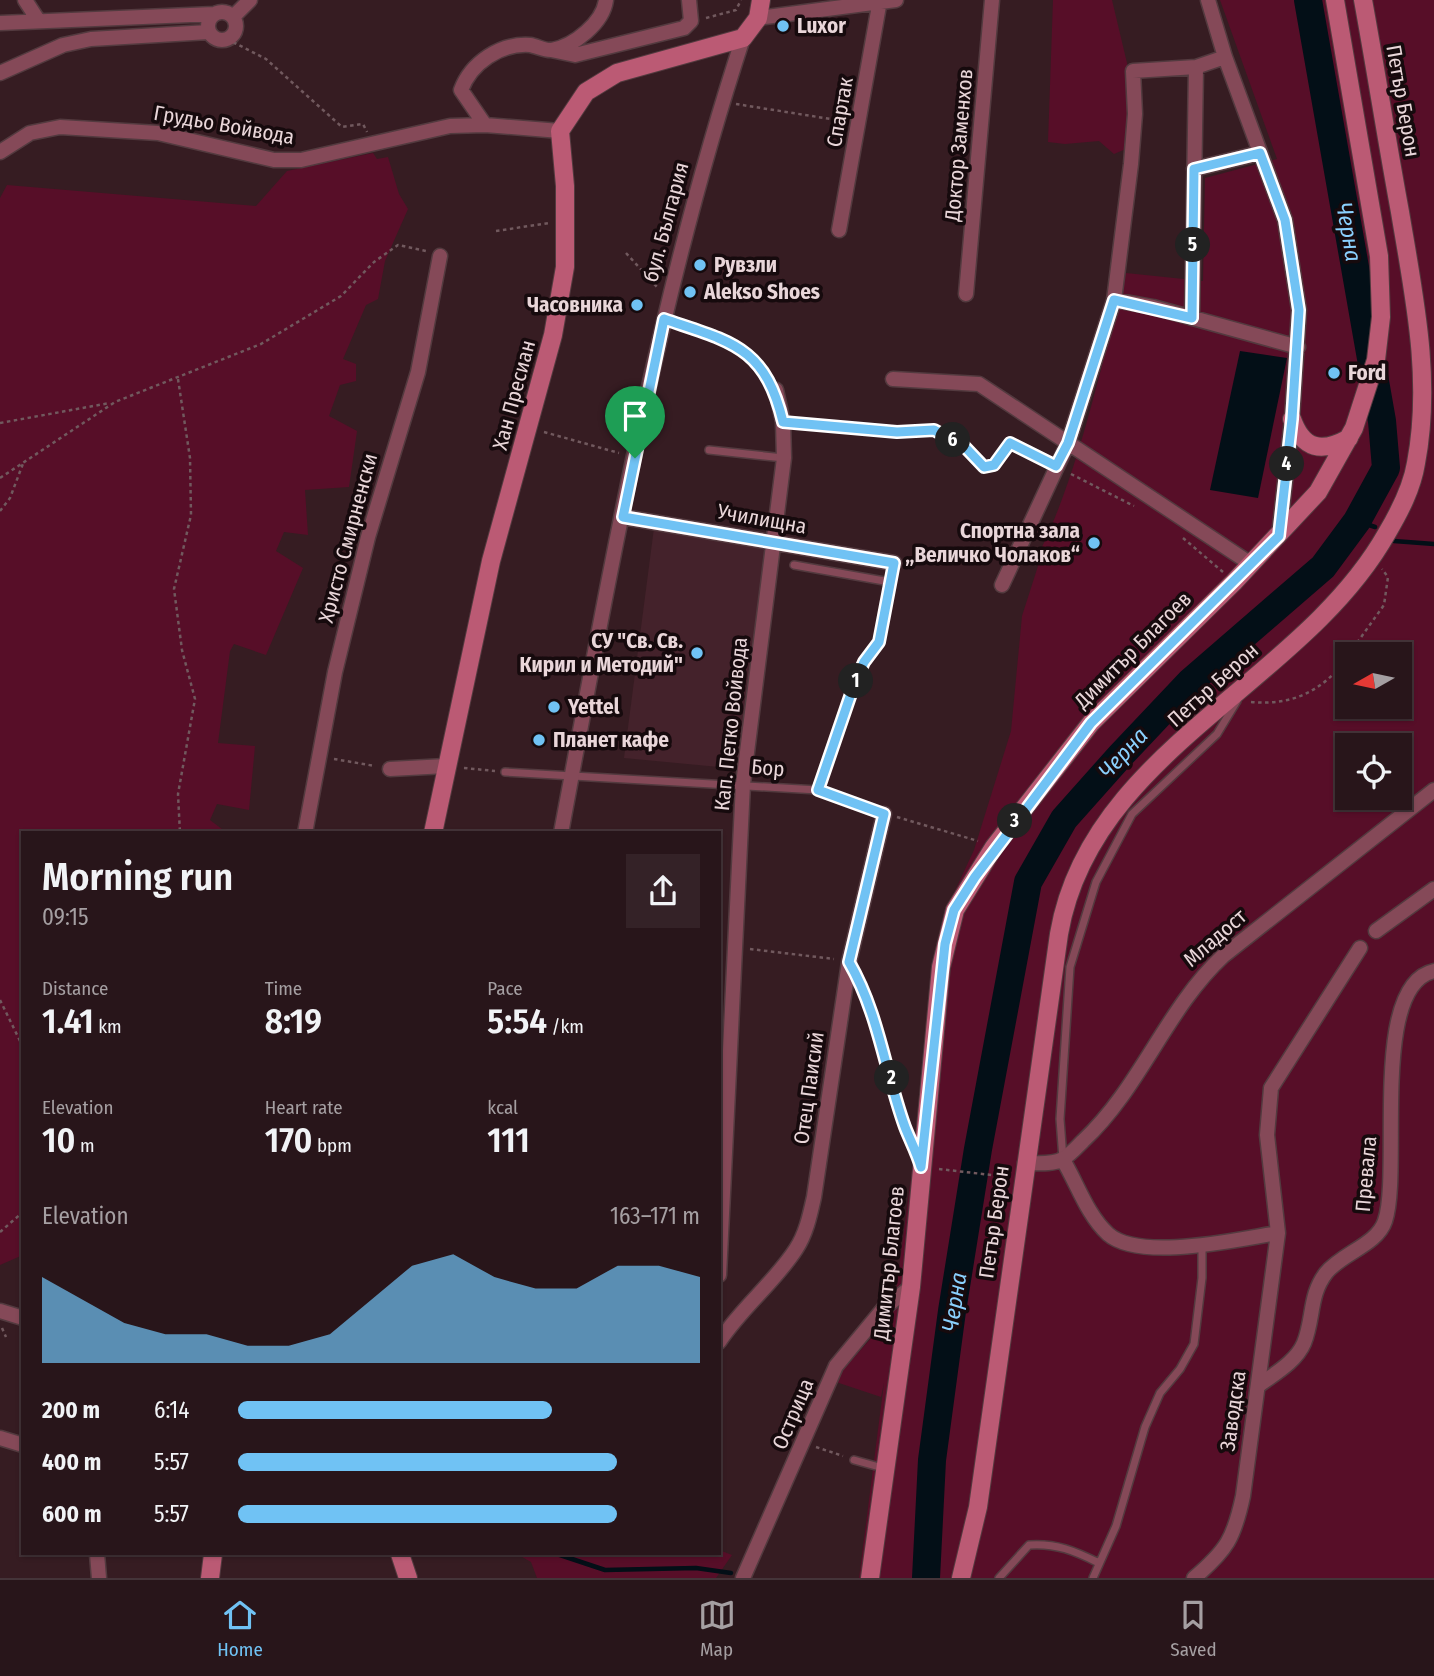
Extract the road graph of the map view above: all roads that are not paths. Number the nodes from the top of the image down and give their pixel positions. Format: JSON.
{"nodes":[{"id":1,"x":25,"y":0,"type":"edge"},
{"id":2,"x":250,"y":0,"type":"edge"},
{"id":3,"x":606,"y":0,"type":"edge"},
{"id":4,"x":689,"y":0,"type":"edge"},
{"id":5,"x":896,"y":0,"type":"edge"},
{"id":6,"x":992,"y":0,"type":"edge"},
{"id":7,"x":1208,"y":0,"type":"edge"},
{"id":8,"x":1335,"y":0,"type":"edge"},
{"id":9,"x":1363,"y":0,"type":"edge"},
{"id":10,"x":880,"y":1,"type":"edge"},
{"id":11,"x":760,"y":9,"type":"edge"},
{"id":12,"x":214,"y":15,"type":"junction"},
{"id":13,"x":233,"y":17,"type":"junction"},
{"id":14,"x":38,"y":20,"type":"junction"},
{"id":15,"x":0,"y":23,"type":"edge"},
{"id":16,"x":209,"y":32,"type":"junction"},
{"id":17,"x":743,"y":38,"type":"junction"},
{"id":18,"x":551,"y":50,"type":"junction"},
{"id":19,"x":1225,"y":57,"type":"junction"},
{"id":20,"x":1196,"y":67,"type":"junction"},
{"id":21,"x":0,"y":73,"type":"edge"},
{"id":22,"x":485,"y":125,"type":"junction"},
{"id":23,"x":562,"y":127,"type":"junction"},
{"id":24,"x":0,"y":152,"type":"edge"},
{"id":25,"x":1260,"y":153,"type":"junction"},
{"id":26,"x":1194,"y":169,"type":"junction"},
{"id":27,"x":839,"y":230,"type":"dead end"},
{"id":28,"x":440,"y":256,"type":"road end"},
{"id":29,"x":966,"y":294,"type":"dead end"},
{"id":30,"x":1114,"y":300,"type":"junction"},
{"id":31,"x":1192,"y":318,"type":"junction"},
{"id":32,"x":1298,"y":347,"type":"junction"},
{"id":33,"x":893,"y":379,"type":"dead end"},
{"id":34,"x":776,"y":390,"type":"road end"},
{"id":35,"x":1292,"y":419,"type":"junction"},
{"id":36,"x":1352,"y":433,"type":"junction"},
{"id":37,"x":1068,"y":443,"type":"junction"},
{"id":38,"x":709,"y":450,"type":"dead end"},
{"id":39,"x":785,"y":458,"type":"junction"},
{"id":40,"x":623,"y":517,"type":"junction"},
{"id":41,"x":1279,"y":536,"type":"junction"},
{"id":42,"x":772,"y":542,"type":"junction"},
{"id":43,"x":894,"y":563,"type":"joint"},
{"id":44,"x":1251,"y":564,"type":"junction"},
{"id":45,"x":794,"y":565,"type":"dead end"},
{"id":46,"x":890,"y":582,"type":"junction"},
{"id":47,"x":1002,"y":585,"type":"dead end"},
{"id":48,"x":1237,"y":701,"type":"road end"},
{"id":49,"x":446,"y":766,"type":"junction"},
{"id":50,"x":390,"y":769,"type":"road end"},
{"id":51,"x":505,"y":772,"type":"road end"},
{"id":52,"x":572,"y":774,"type":"junction"},
{"id":53,"x":743,"y":783,"type":"junction"},
{"id":54,"x":1434,"y":790,"type":"edge"},
{"id":55,"x":884,"y":814,"type":"road end"},
{"id":56,"x":305,"y":831,"type":"edge"},
{"id":57,"x":432,"y":831,"type":"edge"},
{"id":58,"x":561,"y":831,"type":"edge"},
{"id":59,"x":1434,"y":889,"type":"edge"},
{"id":60,"x":1376,"y":931,"type":"dead end"},
{"id":61,"x":1360,"y":948,"type":"dead end"},
{"id":62,"x":1434,"y":971,"type":"edge"},
{"id":63,"x":1063,"y":1160,"type":"junction"},
{"id":64,"x":1026,"y":1163,"type":"junction"},
{"id":65,"x":1278,"y":1233,"type":"junction"},
{"id":66,"x":1202,"y":1245,"type":"junction"},
{"id":67,"x":721,"y":1255,"type":"edge"},
{"id":68,"x":911,"y":1287,"type":"junction"},
{"id":69,"x":0,"y":1311,"type":"edge"},
{"id":70,"x":21,"y":1317,"type":"edge"},
{"id":71,"x":721,"y":1339,"type":"edge"},
{"id":72,"x":1258,"y":1386,"type":"junction"},
{"id":73,"x":0,"y":1438,"type":"edge"},
{"id":74,"x":21,"y":1444,"type":"edge"},
{"id":75,"x":854,"y":1460,"type":"road end"},
{"id":76,"x":887,"y":1469,"type":"junction"},
{"id":77,"x":97,"y":1555,"type":"edge"},
{"id":78,"x":213,"y":1555,"type":"edge"},
{"id":79,"x":1099,"y":1563,"type":"junction"},
{"id":80,"x":99,"y":1578,"type":"edge"},
{"id":81,"x":210,"y":1578,"type":"edge"},
{"id":82,"x":743,"y":1578,"type":"edge"},
{"id":83,"x":870,"y":1578,"type":"edge"},
{"id":84,"x":961,"y":1578,"type":"edge"},
{"id":85,"x":999,"y":1578,"type":"edge"},
{"id":86,"x":1093,"y":1578,"type":"edge"},
{"id":87,"x":1194,"y":1578,"type":"edge"}],
"edges":[{"from":1,"to":14,"type":"street"},
{"from":2,"to":13,"type":"street"},
{"from":3,"to":18,"type":"street"},
{"from":4,"to":18,"type":"street"},
{"from":5,"to":10,"type":"street"},
{"from":6,"to":29,"type":"street","name":"Доктор Заменхов"},
{"from":7,"to":19,"type":"street"},
{"from":8,"to":36,"type":"main road"},
{"from":9,"to":64,"type":"main road","name":"Петър Берон"},
{"from":10,"to":11,"type":"street"},
{"from":10,"to":27,"type":"street","name":"Спартак"},
{"from":11,"to":17,"type":"main road","name":"бул. България"},
{"from":12,"to":13,"type":"street"},
{"from":12,"to":14,"type":"street"},
{"from":12,"to":16,"type":"street"},
{"from":13,"to":16,"type":"street"},
{"from":14,"to":15,"type":"street"},
{"from":16,"to":21,"type":"street"},
{"from":17,"to":23,"type":"main road"},
{"from":17,"to":40,"type":"street","name":"бул. България"},
{"from":18,"to":22,"type":"street"},
{"from":19,"to":20,"type":"street"},
{"from":19,"to":25,"type":"street"},
{"from":20,"to":26,"type":"street"},
{"from":20,"to":30,"type":"street"},
{"from":22,"to":23,"type":"street","name":"Грудьо Войвода"},
{"from":22,"to":24,"type":"street","name":"Грудьо Войвода"},
{"from":23,"to":49,"type":"main road","name":"Хан Пресиан"},
{"from":25,"to":26,"type":"street"},
{"from":25,"to":32,"type":"street"},
{"from":26,"to":31,"type":"street"},
{"from":28,"to":56,"type":"street","name":"Христо Смирненски"},
{"from":30,"to":31,"type":"street"},
{"from":30,"to":37,"type":"street"},
{"from":31,"to":32,"type":"street"},
{"from":32,"to":35,"type":"street"},
{"from":33,"to":37,"type":"street"},
{"from":34,"to":39,"type":"street","name":"Кап. Петко Войвода"},
{"from":35,"to":36,"type":"main road"},
{"from":35,"to":41,"type":"street"},
{"from":36,"to":41,"type":"main road"},
{"from":37,"to":44,"type":"street"},
{"from":37,"to":47,"type":"street"},
{"from":38,"to":39,"type":"lane"},
{"from":39,"to":42,"type":"street","name":"Кап. Петко Войвода"},
{"from":40,"to":42,"type":"street","name":"Училищна"},
{"from":40,"to":52,"type":"street","name":"бул. България"},
{"from":41,"to":44,"type":"main road","name":"Димитър Благоев"},
{"from":42,"to":43,"type":"street","name":"Училищна"},
{"from":42,"to":53,"type":"street","name":"Кап. Петко Войвода"},
{"from":43,"to":46,"type":"lane"},
{"from":44,"to":68,"type":"main road","name":"Димитър Благоев"},
{"from":45,"to":46,"type":"lane"},
{"from":46,"to":53,"type":"lane","name":"Бор"},
{"from":48,"to":63,"type":"lane"},
{"from":49,"to":50,"type":"street"},
{"from":49,"to":57,"type":"main road","name":"Хан Пресиан"},
{"from":51,"to":52,"type":"lane","name":"Бор"},
{"from":52,"to":53,"type":"lane","name":"Бор"},
{"from":52,"to":58,"type":"street","name":"бул. България"},
{"from":53,"to":67,"type":"street","name":"Кап. Петко Войвода"},
{"from":54,"to":63,"type":"street","name":"Младост"},
{"from":55,"to":71,"type":"street","name":"Отец Паисий"},
{"from":59,"to":60,"type":"street"},
{"from":61,"to":65,"type":"street","name":"Заводска"},
{"from":62,"to":72,"type":"street","name":"Превала"},
{"from":63,"to":64,"type":"street"},
{"from":63,"to":66,"type":"street"},
{"from":64,"to":84,"type":"main road","name":"Петър Берон"},
{"from":65,"to":66,"type":"street"},
{"from":65,"to":72,"type":"street","name":"Заводска"},
{"from":66,"to":79,"type":"lane"},
{"from":68,"to":76,"type":"main road","name":"Димитър Благоев"},
{"from":68,"to":82,"type":"street","name":"Острица"},
{"from":69,"to":70,"type":"street"},
{"from":72,"to":87,"type":"street","name":"Заводска"},
{"from":73,"to":74,"type":"street"},
{"from":75,"to":76,"type":"lane"},
{"from":76,"to":83,"type":"main road","name":"Димитър Благоев"},
{"from":77,"to":80,"type":"street"},
{"from":78,"to":81,"type":"main road"},
{"from":79,"to":85,"type":"lane"},
{"from":79,"to":86,"type":"lane"}]}
